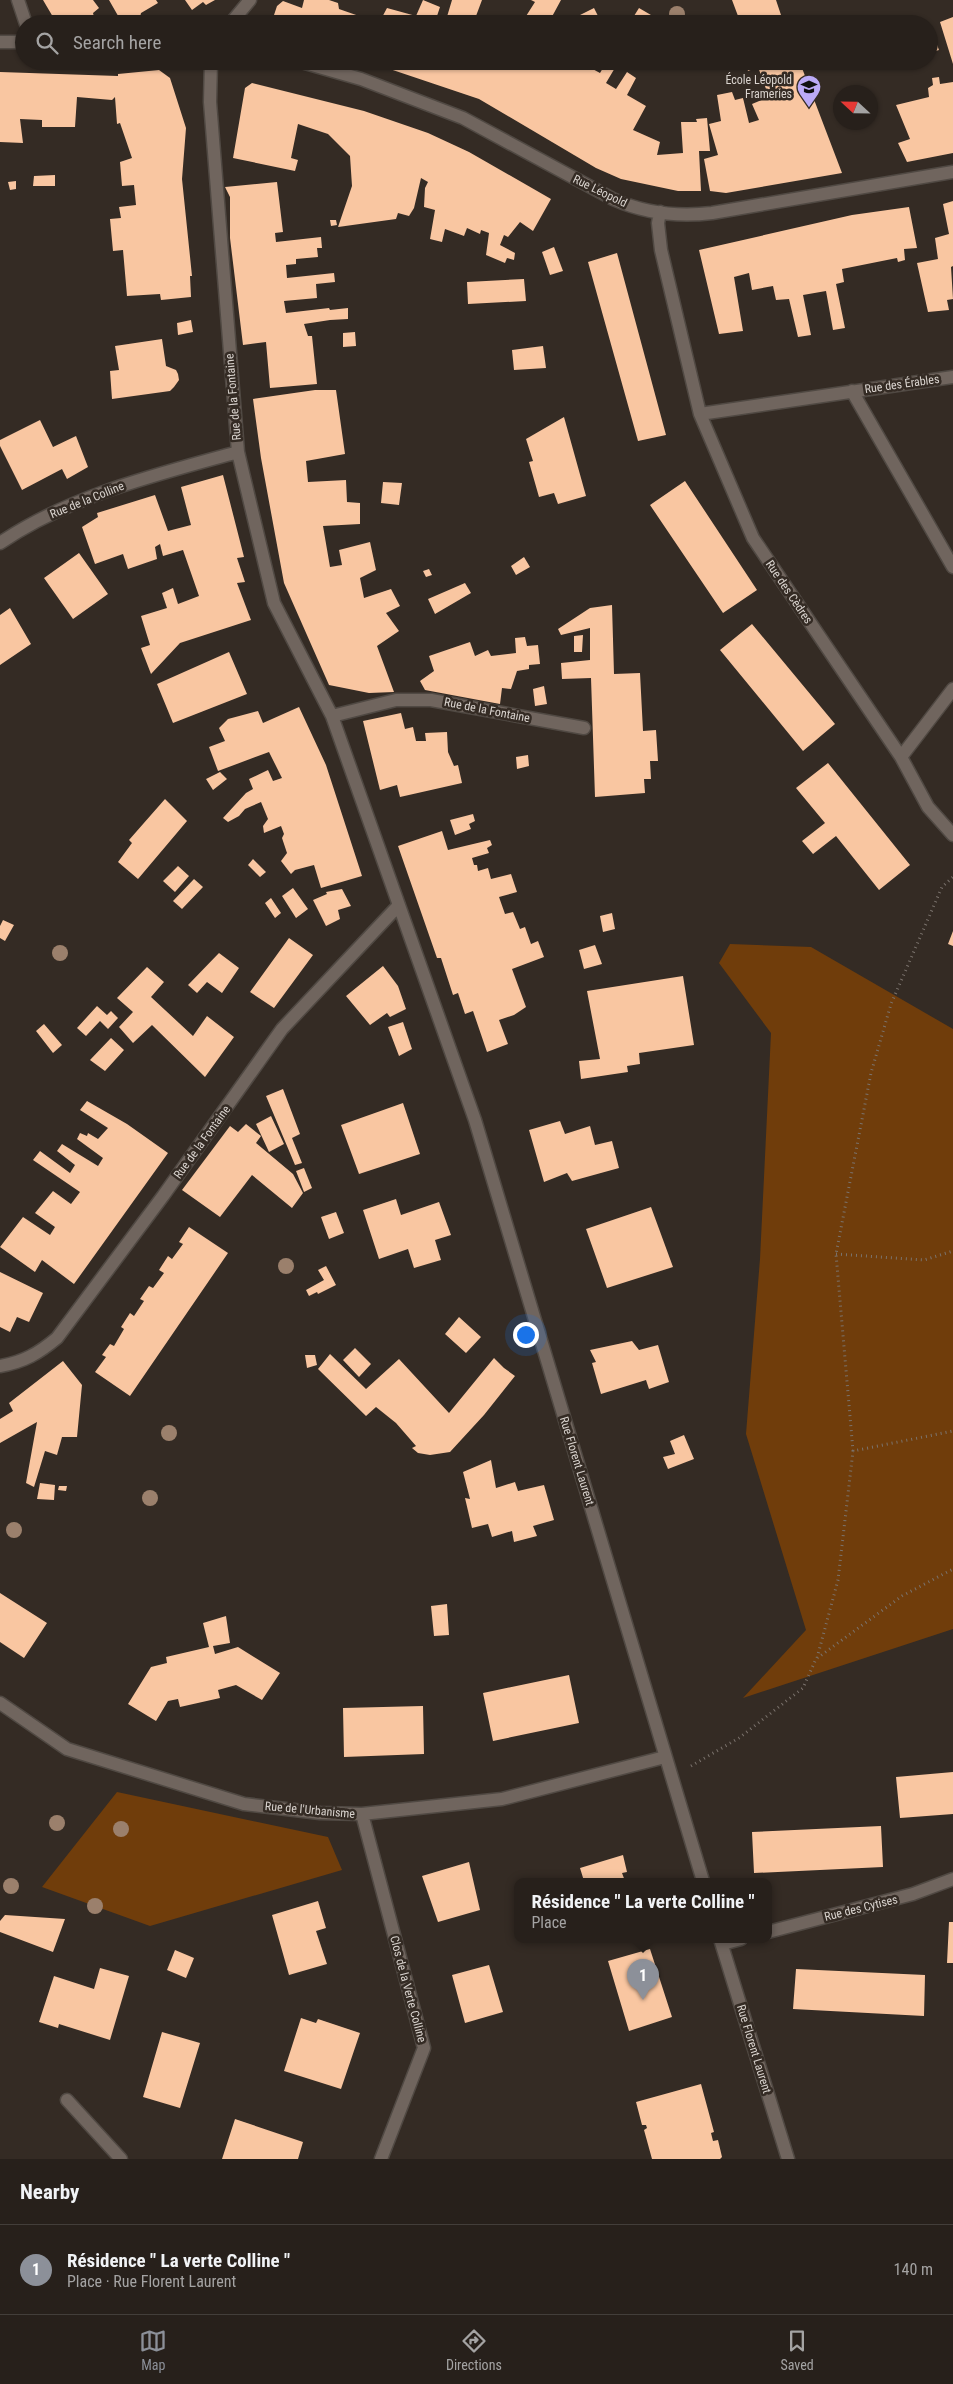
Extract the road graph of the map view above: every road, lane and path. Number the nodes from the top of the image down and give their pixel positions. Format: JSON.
{"nodes":[{"id":1,"x":18,"y":0,"type":"edge"},
{"id":2,"x":250,"y":0,"type":"edge"},
{"id":3,"x":23,"y":15,"type":"edge"},
{"id":4,"x":238,"y":15,"type":"edge"},
{"id":5,"x":0,"y":42,"type":"edge"},
{"id":6,"x":15,"y":42,"type":"edge"},
{"id":7,"x":211,"y":70,"type":"edge"},
{"id":8,"x":330,"y":70,"type":"edge"},
{"id":9,"x":953,"y":172,"type":"edge"},
{"id":10,"x":660,"y":212,"type":"junction"},
{"id":11,"x":953,"y":377,"type":"edge"},
{"id":12,"x":852,"y":391,"type":"junction"},
{"id":13,"x":700,"y":414,"type":"junction"},
{"id":14,"x":238,"y":452,"type":"junction"},
{"id":15,"x":0,"y":543,"type":"edge"},
{"id":16,"x":953,"y":568,"type":"edge"},
{"id":17,"x":953,"y":689,"type":"edge"},
{"id":18,"x":332,"y":716,"type":"junction"},
{"id":19,"x":584,"y":728,"type":"dead end"},
{"id":20,"x":901,"y":758,"type":"junction"},
{"id":21,"x":953,"y":834,"type":"edge"},
{"id":22,"x":953,"y":877,"type":"edge"},
{"id":23,"x":399,"y":904,"type":"junction"},
{"id":24,"x":448,"y":1042,"type":"joint"},
{"id":25,"x":953,"y":1251,"type":"edge"},
{"id":26,"x":836,"y":1254,"type":"junction"},
{"id":27,"x":0,"y":1366,"type":"edge"},
{"id":28,"x":953,"y":1431,"type":"edge"},
{"id":29,"x":853,"y":1451,"type":"junction"},
{"id":30,"x":953,"y":1569,"type":"edge"},
{"id":31,"x":816,"y":1659,"type":"junction"},
{"id":32,"x":0,"y":1703,"type":"edge"},
{"id":33,"x":665,"y":1757,"type":"junction"},
{"id":34,"x":671,"y":1778,"type":"junction"},
{"id":35,"x":362,"y":1814,"type":"junction"},
{"id":36,"x":702,"y":1878,"type":"edge"},
{"id":37,"x":953,"y":1879,"type":"edge"},
{"id":38,"x":772,"y":1931,"type":"edge"},
{"id":39,"x":722,"y":1943,"type":"edge"},
{"id":40,"x":67,"y":2100,"type":"dead end"},
{"id":41,"x":121,"y":2159,"type":"edge"},
{"id":42,"x":381,"y":2159,"type":"edge"},
{"id":43,"x":788,"y":2159,"type":"edge"}],
"edges":[{"from":1,"to":3,"type":"street"},
{"from":2,"to":4,"type":"street"},
{"from":5,"to":6,"type":"street"},
{"from":7,"to":14,"type":"street","name":"Rue de la Fontaine"},
{"from":8,"to":10,"type":"street","name":"Rue Léopold"},
{"from":9,"to":10,"type":"street","name":"Rue Léopold"},
{"from":10,"to":13,"type":"street","name":"Rue des Cèdres"},
{"from":11,"to":12,"type":"street","name":"Rue des Érables"},
{"from":12,"to":13,"type":"street"},
{"from":12,"to":16,"type":"street"},
{"from":13,"to":20,"type":"street","name":"Rue des Cèdres"},
{"from":14,"to":15,"type":"street","name":"Rue de la Colline"},
{"from":14,"to":18,"type":"street","name":"Rue de la Fontaine"},
{"from":17,"to":20,"type":"street"},
{"from":18,"to":19,"type":"street","name":"Rue de la Fontaine"},
{"from":18,"to":23,"type":"street","name":"Rue de la Fontaine"},
{"from":20,"to":21,"type":"street","name":"Rue des Cèdres"},
{"from":22,"to":26,"type":"path"},
{"from":23,"to":24,"type":"street","name":"Rue de la Fontaine"},
{"from":23,"to":27,"type":"street","name":"Rue de la Fontaine"},
{"from":24,"to":33,"type":"street","name":"Rue Florent Laurent"},
{"from":25,"to":26,"type":"path"},
{"from":26,"to":29,"type":"path"},
{"from":28,"to":29,"type":"path"},
{"from":29,"to":31,"type":"path"},
{"from":30,"to":31,"type":"path"},
{"from":31,"to":34,"type":"path"},
{"from":32,"to":35,"type":"street","name":"Rue de l'Urbanisme"},
{"from":33,"to":34,"type":"street","name":"Rue Florent Laurent"},
{"from":33,"to":35,"type":"street","name":"Rue de l'Urbanisme"},
{"from":34,"to":36,"type":"street","name":"Rue Florent Laurent"},
{"from":35,"to":42,"type":"street","name":"Clos de la Verte Colline"},
{"from":37,"to":38,"type":"street","name":"Rue des Cytises"},
{"from":39,"to":43,"type":"street","name":"Rue Florent Laurent"},
{"from":40,"to":41,"type":"street"}]}
